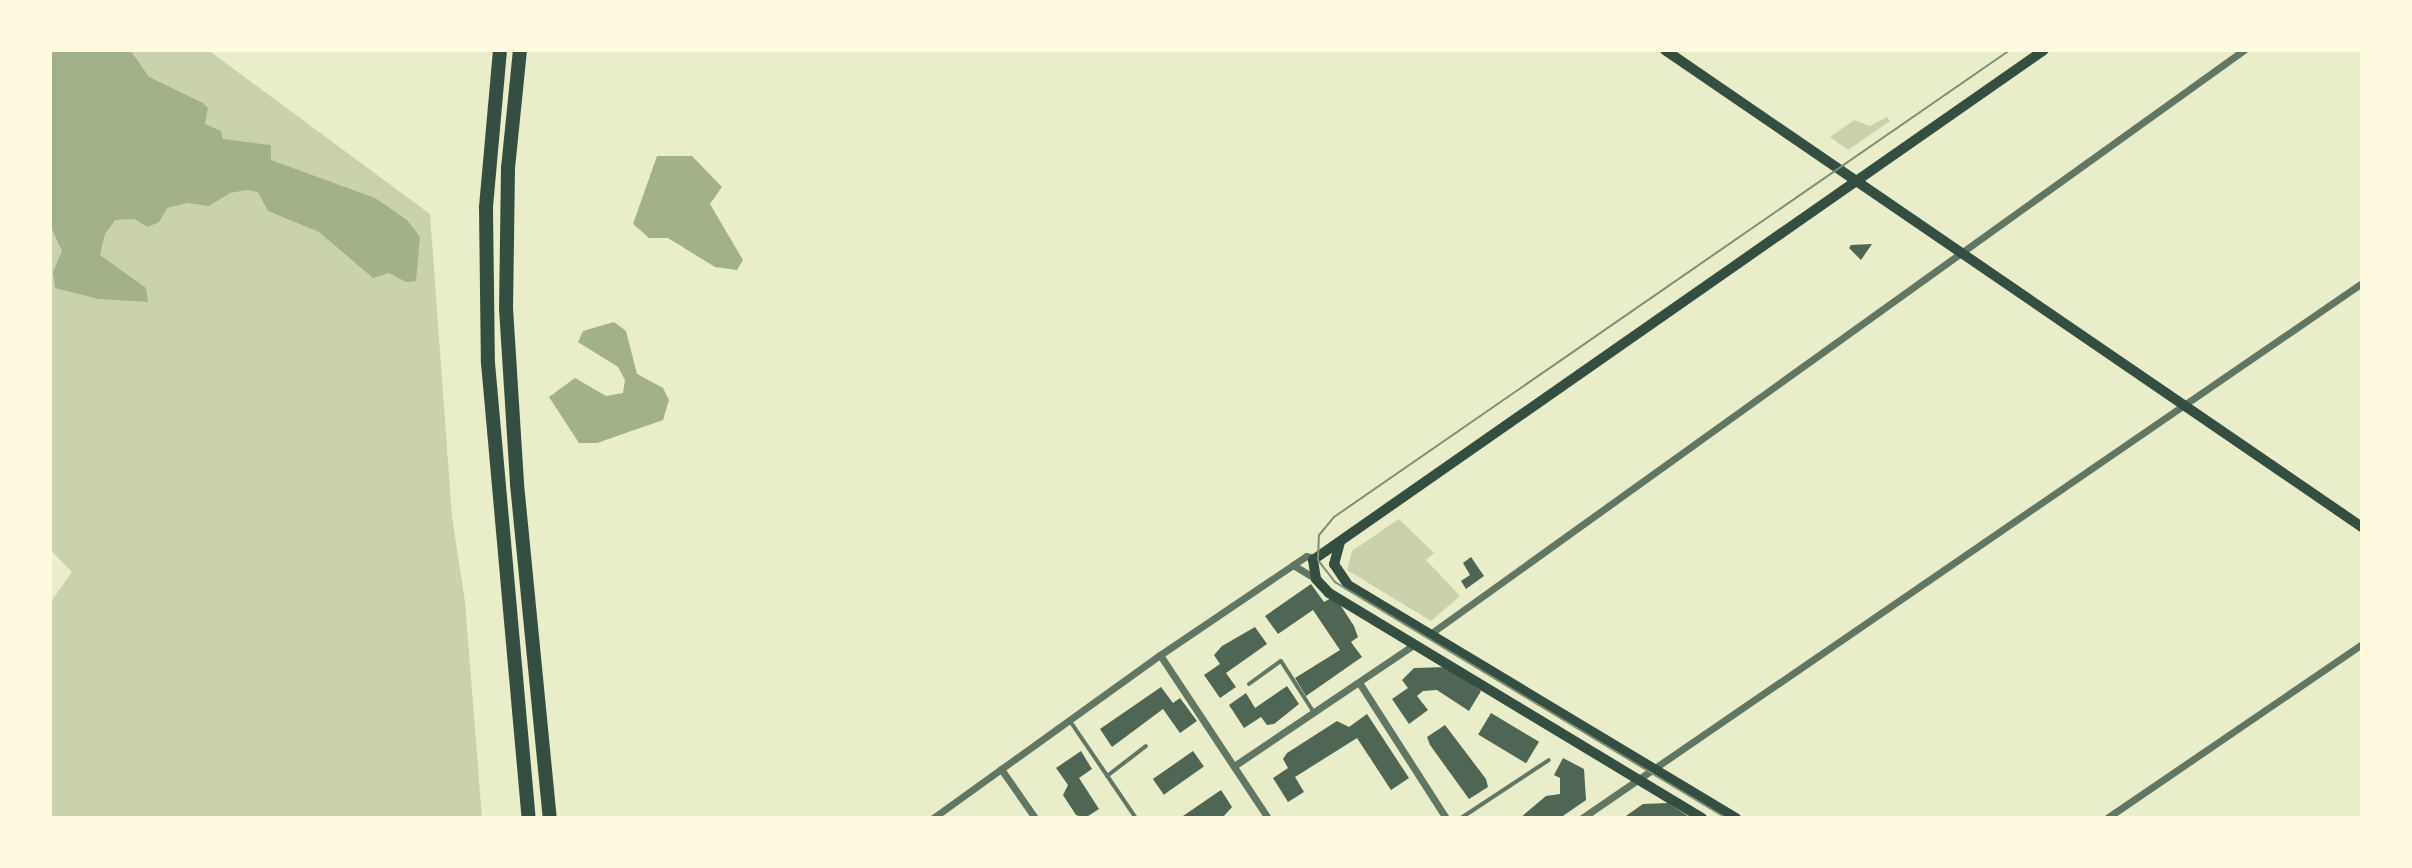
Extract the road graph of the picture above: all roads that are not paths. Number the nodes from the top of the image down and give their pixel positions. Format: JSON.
{"nodes":[{"id":1,"x":500,"y":50,"type":"edge"},
{"id":2,"x":520,"y":50,"type":"edge"},
{"id":3,"x":1665,"y":50,"type":"edge"},
{"id":4,"x":2044,"y":50,"type":"edge"},
{"id":5,"x":2244,"y":50,"type":"edge"},
{"id":6,"x":1857,"y":183,"type":"junction"},
{"id":7,"x":1960,"y":253,"type":"junction"},
{"id":8,"x":2362,"y":283,"type":"edge"},
{"id":9,"x":2182,"y":405,"type":"junction"},
{"id":10,"x":2362,"y":527,"type":"edge"},
{"id":11,"x":1341,"y":539,"type":"junction"},
{"id":12,"x":1314,"y":558,"type":"junction"},
{"id":13,"x":1293,"y":565,"type":"junction"},
{"id":14,"x":1316,"y":579,"type":"junction"},
{"id":15,"x":1430,"y":634,"type":"junction"},
{"id":16,"x":1415,"y":644,"type":"junction"},
{"id":17,"x":2362,"y":644,"type":"edge"},
{"id":18,"x":1160,"y":655,"type":"junction"},
{"id":19,"x":1249,"y":684,"type":"dead end"},
{"id":20,"x":1360,"y":684,"type":"junction"},
{"id":21,"x":1314,"y":714,"type":"junction"},
{"id":22,"x":1069,"y":719,"type":"junction"},
{"id":23,"x":1146,"y":746,"type":"dead end"},
{"id":24,"x":1549,"y":760,"type":"dead end"},
{"id":25,"x":1234,"y":766,"type":"junction"},
{"id":26,"x":1657,"y":768,"type":"junction"},
{"id":27,"x":1001,"y":769,"type":"junction"},
{"id":28,"x":1107,"y":776,"type":"junction"},
{"id":29,"x":1639,"y":780,"type":"junction"},
{"id":30,"x":529,"y":818,"type":"edge"},
{"id":31,"x":550,"y":818,"type":"edge"},
{"id":32,"x":933,"y":818,"type":"edge"},
{"id":33,"x":1035,"y":818,"type":"edge"},
{"id":34,"x":1136,"y":818,"type":"edge"},
{"id":35,"x":1268,"y":818,"type":"edge"},
{"id":36,"x":1446,"y":818,"type":"edge"},
{"id":37,"x":1461,"y":818,"type":"edge"},
{"id":38,"x":1582,"y":818,"type":"edge"},
{"id":39,"x":1702,"y":818,"type":"edge"},
{"id":40,"x":1736,"y":818,"type":"edge"},
{"id":41,"x":2107,"y":818,"type":"edge"}],
"edges":[{"from":1,"to":30,"type":"highway"},
{"from":2,"to":31,"type":"highway"},
{"from":3,"to":6,"type":"main road"},
{"from":4,"to":6,"type":"main road"},
{"from":5,"to":7,"type":"street"},
{"from":6,"to":7,"type":"main road"},
{"from":6,"to":11,"type":"main road"},
{"from":7,"to":9,"type":"main road"},
{"from":7,"to":15,"type":"street"},
{"from":8,"to":9,"type":"street"},
{"from":9,"to":10,"type":"main road"},
{"from":9,"to":26,"type":"street"},
{"from":11,"to":12,"type":"main road"},
{"from":11,"to":15,"type":"main road"},
{"from":12,"to":13,"type":"street"},
{"from":12,"to":14,"type":"main road"},
{"from":13,"to":14,"type":"street"},
{"from":13,"to":18,"type":"street"},
{"from":14,"to":16,"type":"main road"},
{"from":15,"to":26,"type":"main road"},
{"from":16,"to":20,"type":"street"},
{"from":16,"to":29,"type":"main road"},
{"from":17,"to":41,"type":"street"},
{"from":18,"to":22,"type":"street"},
{"from":18,"to":25,"type":"street"},
{"from":19,"to":21,"type":"lane"},
{"from":20,"to":21,"type":"street"},
{"from":20,"to":36,"type":"street"},
{"from":21,"to":25,"type":"street"},
{"from":22,"to":27,"type":"street"},
{"from":22,"to":28,"type":"lane"},
{"from":23,"to":28,"type":"lane"},
{"from":24,"to":37,"type":"lane"},
{"from":25,"to":35,"type":"street"},
{"from":26,"to":29,"type":"street"},
{"from":26,"to":40,"type":"main road"},
{"from":27,"to":32,"type":"street"},
{"from":27,"to":33,"type":"street"},
{"from":28,"to":34,"type":"lane"},
{"from":29,"to":38,"type":"street"},
{"from":29,"to":39,"type":"main road"}]}
